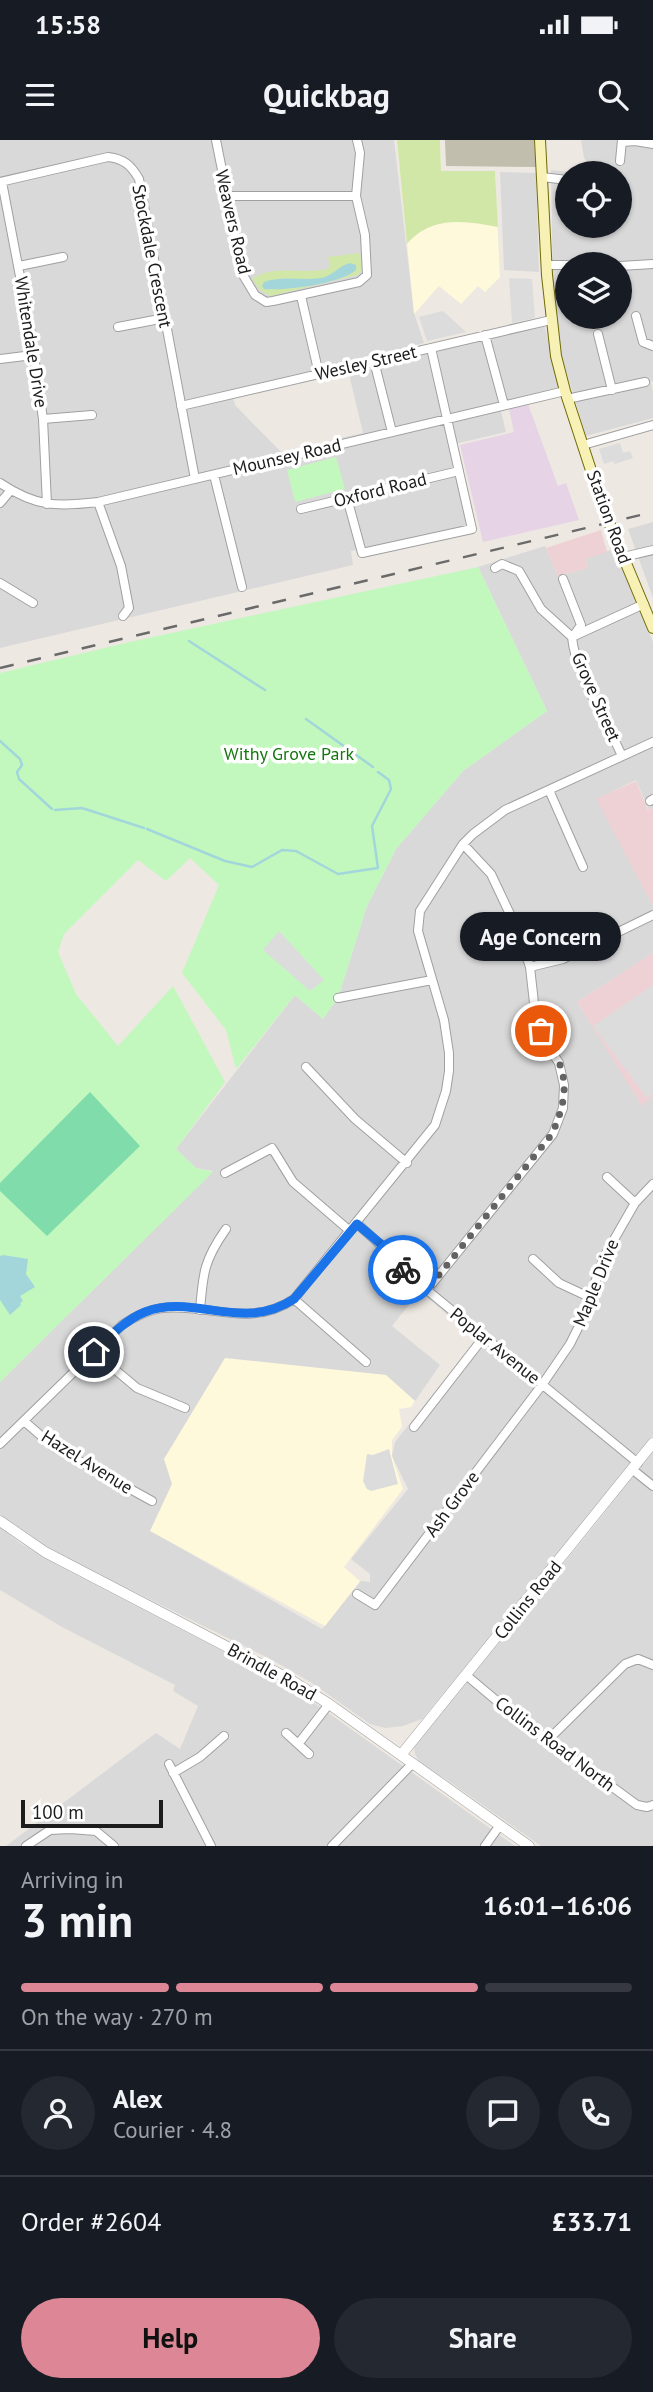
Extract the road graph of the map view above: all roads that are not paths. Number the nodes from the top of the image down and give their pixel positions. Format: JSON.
{"nodes":[{"id":1,"x":216,"y":140,"type":"edge"},
{"id":2,"x":357,"y":140,"type":"edge"},
{"id":3,"x":540,"y":140,"type":"edge"},
{"id":4,"x":623,"y":141,"type":"edge"},
{"id":5,"x":653,"y":145,"type":"edge"},
{"id":6,"x":620,"y":161,"type":"dead end"},
{"id":7,"x":542,"y":177,"type":"junction"},
{"id":8,"x":555,"y":179,"type":"edge"},
{"id":9,"x":1,"y":182,"type":"edge"},
{"id":10,"x":228,"y":195,"type":"junction"},
{"id":11,"x":356,"y":196,"type":"junction"},
{"id":12,"x":63,"y":257,"type":"dead end"},
{"id":13,"x":653,"y":264,"type":"edge"},
{"id":14,"x":546,"y":265,"type":"junction"},
{"id":15,"x":555,"y":265,"type":"edge"},
{"id":16,"x":632,"y":265,"type":"edge"},
{"id":17,"x":19,"y":266,"type":"junction"},
{"id":18,"x":301,"y":296,"type":"junction"},
{"id":19,"x":636,"y":316,"type":"dead end"},
{"id":20,"x":165,"y":318,"type":"junction"},
{"id":21,"x":551,"y":320,"type":"junction"},
{"id":22,"x":118,"y":327,"type":"dead end"},
{"id":23,"x":598,"y":334,"type":"dead end"},
{"id":24,"x":485,"y":335,"type":"junction"},
{"id":25,"x":653,"y":346,"type":"edge"},
{"id":26,"x":431,"y":348,"type":"junction"},
{"id":27,"x":33,"y":355,"type":"junction"},
{"id":28,"x":0,"y":359,"type":"edge"},
{"id":29,"x":374,"y":361,"type":"junction"},
{"id":30,"x":319,"y":374,"type":"junction"},
{"id":31,"x":645,"y":382,"type":"dead end"},
{"id":32,"x":612,"y":390,"type":"junction"},
{"id":33,"x":566,"y":395,"type":"junction"},
{"id":34,"x":503,"y":405,"type":"junction"},
{"id":35,"x":181,"y":406,"type":"junction"},
{"id":36,"x":92,"y":415,"type":"dead end"},
{"id":37,"x":43,"y":419,"type":"junction"},
{"id":38,"x":448,"y":419,"type":"junction"},
{"id":39,"x":653,"y":425,"type":"edge"},
{"id":40,"x":392,"y":432,"type":"junction"},
{"id":41,"x":583,"y":445,"type":"junction"},
{"id":42,"x":459,"y":471,"type":"junction"},
{"id":43,"x":214,"y":475,"type":"junction"},
{"id":44,"x":195,"y":479,"type":"junction"},
{"id":45,"x":0,"y":483,"type":"edge"},
{"id":46,"x":11,"y":490,"type":"junction"},
{"id":47,"x":347,"y":498,"type":"junction"},
{"id":48,"x":98,"y":502,"type":"junction"},
{"id":49,"x":0,"y":503,"type":"edge"},
{"id":50,"x":47,"y":504,"type":"junction"},
{"id":51,"x":301,"y":509,"type":"dead end"},
{"id":52,"x":653,"y":550,"type":"edge"},
{"id":53,"x":623,"y":557,"type":"junction"},
{"id":54,"x":495,"y":568,"type":"dead end"},
{"id":55,"x":563,"y":579,"type":"dead end"},
{"id":56,"x":0,"y":583,"type":"edge"},
{"id":57,"x":242,"y":587,"type":"dead end"},
{"id":58,"x":33,"y":603,"type":"dead end"},
{"id":59,"x":648,"y":609,"type":"edge"},
{"id":60,"x":123,"y":616,"type":"dead end"},
{"id":61,"x":653,"y":628,"type":"edge"},
{"id":62,"x":572,"y":637,"type":"junction"},
{"id":63,"x":653,"y":742,"type":"edge"},
{"id":64,"x":622,"y":756,"type":"junction"},
{"id":65,"x":548,"y":790,"type":"junction"},
{"id":66,"x":463,"y":844,"type":"junction"},
{"id":67,"x":583,"y":867,"type":"dead end"},
{"id":68,"x":653,"y":915,"type":"edge"},
{"id":69,"x":530,"y":967,"type":"junction"},
{"id":70,"x":432,"y":980,"type":"junction"},
{"id":71,"x":338,"y":998,"type":"dead end"},
{"id":72,"x":306,"y":1067,"type":"dead end"},
{"id":73,"x":407,"y":1163,"type":"junction"},
{"id":74,"x":225,"y":1173,"type":"dead end"},
{"id":75,"x":607,"y":1177,"type":"dead end"},
{"id":76,"x":653,"y":1184,"type":"edge"},
{"id":77,"x":635,"y":1202,"type":"junction"},
{"id":78,"x":357,"y":1224,"type":"junction"},
{"id":79,"x":226,"y":1229,"type":"dead end"},
{"id":80,"x":350,"y":1231,"type":"junction"},
{"id":81,"x":533,"y":1259,"type":"dead end"},
{"id":82,"x":427,"y":1290,"type":"junction"},
{"id":83,"x":589,"y":1297,"type":"junction"},
{"id":84,"x":294,"y":1299,"type":"junction"},
{"id":85,"x":200,"y":1310,"type":"junction"},
{"id":86,"x":483,"y":1338,"type":"junction"},
{"id":87,"x":94,"y":1352,"type":"junction"},
{"id":88,"x":366,"y":1362,"type":"dead end"},
{"id":89,"x":542,"y":1385,"type":"junction"},
{"id":90,"x":185,"y":1408,"type":"dead end"},
{"id":91,"x":24,"y":1421,"type":"junction"},
{"id":92,"x":414,"y":1427,"type":"dead end"},
{"id":93,"x":653,"y":1443,"type":"edge"},
{"id":94,"x":0,"y":1444,"type":"edge"},
{"id":95,"x":635,"y":1467,"type":"junction"},
{"id":96,"x":653,"y":1486,"type":"edge"},
{"id":97,"x":152,"y":1501,"type":"dead end"},
{"id":98,"x":0,"y":1521,"type":"edge"},
{"id":99,"x":357,"y":1594,"type":"dead end"},
{"id":100,"x":653,"y":1665,"type":"edge"},
{"id":101,"x":466,"y":1675,"type":"junction"},
{"id":102,"x":329,"y":1704,"type":"junction"},
{"id":103,"x":286,"y":1733,"type":"dead end"},
{"id":104,"x":224,"y":1737,"type":"dead end"},
{"id":105,"x":549,"y":1739,"type":"junction"},
{"id":106,"x":299,"y":1743,"type":"junction"},
{"id":107,"x":309,"y":1754,"type":"dead end"},
{"id":108,"x":401,"y":1755,"type":"junction"},
{"id":109,"x":412,"y":1763,"type":"junction"},
{"id":110,"x":650,"y":1806,"type":"edge"},
{"id":111,"x":70,"y":1819,"type":"dead end"},
{"id":112,"x":499,"y":1825,"type":"junction"},
{"id":113,"x":70,"y":1829,"type":"junction"},
{"id":114,"x":209,"y":1845,"type":"edge"},
{"id":115,"x":26,"y":1846,"type":"edge"},
{"id":116,"x":114,"y":1846,"type":"edge"},
{"id":117,"x":332,"y":1846,"type":"edge"},
{"id":118,"x":485,"y":1846,"type":"edge"},
{"id":119,"x":529,"y":1846,"type":"edge"}],
"edges":[{"from":1,"to":10,"type":"street","name":"Weavers Road"},
{"from":2,"to":11,"type":"street"},
{"from":3,"to":7,"type":"main road","name":"Station Road"},
{"from":4,"to":5,"type":"street"},
{"from":4,"to":6,"type":"street"},
{"from":7,"to":8,"type":"street"},
{"from":7,"to":14,"type":"main road","name":"Station Road"},
{"from":9,"to":17,"type":"street","name":"Whitendale Drive"},
{"from":9,"to":20,"type":"street","name":"Stockdale Crescent"},
{"from":10,"to":11,"type":"street"},
{"from":10,"to":18,"type":"street","name":"Weavers Road"},
{"from":11,"to":18,"type":"street","name":"Weavers Road"},
{"from":12,"to":17,"type":"street"},
{"from":13,"to":16,"type":"street"},
{"from":14,"to":15,"type":"street"},
{"from":14,"to":21,"type":"main road","name":"Station Road"},
{"from":17,"to":27,"type":"street","name":"Whitendale Drive"},
{"from":18,"to":30,"type":"street"},
{"from":19,"to":25,"type":"street"},
{"from":20,"to":22,"type":"street"},
{"from":20,"to":35,"type":"street","name":"Stockdale Crescent"},
{"from":21,"to":24,"type":"street","name":"Wesley Street"},
{"from":21,"to":33,"type":"main road","name":"Station Road"},
{"from":23,"to":32,"type":"street"},
{"from":24,"to":26,"type":"street","name":"Wesley Street"},
{"from":24,"to":34,"type":"street"},
{"from":26,"to":29,"type":"street","name":"Wesley Street"},
{"from":26,"to":38,"type":"street"},
{"from":27,"to":28,"type":"street"},
{"from":27,"to":37,"type":"street","name":"Whitendale Drive"},
{"from":29,"to":30,"type":"street","name":"Wesley Street"},
{"from":29,"to":40,"type":"street"},
{"from":30,"to":35,"type":"street","name":"Wesley Street"},
{"from":31,"to":32,"type":"street","name":"Mounsey Road"},
{"from":32,"to":33,"type":"street","name":"Mounsey Road"},
{"from":33,"to":34,"type":"street","name":"Mounsey Road"},
{"from":33,"to":41,"type":"main road","name":"Station Road"},
{"from":34,"to":38,"type":"street","name":"Mounsey Road"},
{"from":35,"to":44,"type":"street","name":"Stockdale Crescent"},
{"from":36,"to":37,"type":"street"},
{"from":37,"to":50,"type":"street","name":"Whitendale Drive"},
{"from":38,"to":40,"type":"street","name":"Mounsey Road"},
{"from":38,"to":42,"type":"street"},
{"from":39,"to":41,"type":"street"},
{"from":40,"to":43,"type":"street","name":"Mounsey Road"},
{"from":41,"to":53,"type":"main road","name":"Station Road"},
{"from":42,"to":47,"type":"street","name":"Oxford Road"},
{"from":42,"to":47,"type":"street"},
{"from":43,"to":44,"type":"street","name":"Mounsey Road"},
{"from":43,"to":57,"type":"street"},
{"from":44,"to":48,"type":"street","name":"Mounsey Road"},
{"from":45,"to":46,"type":"street","name":"Mounsey Road"},
{"from":46,"to":49,"type":"street"},
{"from":46,"to":50,"type":"street","name":"Mounsey Road"},
{"from":47,"to":51,"type":"street","name":"Oxford Road"},
{"from":48,"to":50,"type":"street","name":"Mounsey Road"},
{"from":48,"to":60,"type":"street"},
{"from":52,"to":53,"type":"street"},
{"from":53,"to":59,"type":"main road","name":"Station Road"},
{"from":54,"to":62,"type":"street"},
{"from":55,"to":62,"type":"street"},
{"from":56,"to":58,"type":"street"},
{"from":59,"to":61,"type":"main road","name":"Station Road"},
{"from":59,"to":62,"type":"street"},
{"from":62,"to":64,"type":"street","name":"Grove Street"},
{"from":63,"to":64,"type":"street"},
{"from":64,"to":65,"type":"street"},
{"from":65,"to":66,"type":"street"},
{"from":65,"to":67,"type":"street"},
{"from":66,"to":69,"type":"street"},
{"from":66,"to":70,"type":"street"},
{"from":68,"to":69,"type":"street"},
{"from":69,"to":82,"type":"street"},
{"from":70,"to":71,"type":"street"},
{"from":70,"to":73,"type":"street"},
{"from":72,"to":73,"type":"street"},
{"from":73,"to":78,"type":"street"},
{"from":74,"to":80,"type":"street"},
{"from":75,"to":77,"type":"street"},
{"from":76,"to":77,"type":"street","name":"Maple Drive"},
{"from":77,"to":83,"type":"street","name":"Maple Drive"},
{"from":78,"to":80,"type":"street"},
{"from":78,"to":82,"type":"street","name":"Poplar Avenue"},
{"from":79,"to":85,"type":"street"},
{"from":80,"to":84,"type":"street"},
{"from":81,"to":83,"type":"street"},
{"from":82,"to":86,"type":"street","name":"Poplar Avenue"},
{"from":83,"to":89,"type":"street","name":"Maple Drive"},
{"from":84,"to":85,"type":"street"},
{"from":84,"to":88,"type":"street"},
{"from":85,"to":87,"type":"street"},
{"from":86,"to":89,"type":"street","name":"Poplar Avenue"},
{"from":86,"to":92,"type":"street"},
{"from":87,"to":90,"type":"street"},
{"from":87,"to":91,"type":"street"},
{"from":89,"to":95,"type":"street","name":"Poplar Avenue"},
{"from":89,"to":99,"type":"street","name":"Ash Grove"},
{"from":91,"to":94,"type":"street"},
{"from":91,"to":97,"type":"street","name":"Hazel Avenue"},
{"from":93,"to":95,"type":"street","name":"Collins Road"},
{"from":95,"to":96,"type":"street","name":"Poplar Avenue"},
{"from":95,"to":101,"type":"street","name":"Collins Road"},
{"from":98,"to":102,"type":"street","name":"Brindle Road"},
{"from":100,"to":105,"type":"street"},
{"from":101,"to":105,"type":"street","name":"Collins Road North"},
{"from":101,"to":108,"type":"street","name":"Collins Road"},
{"from":102,"to":106,"type":"street"},
{"from":102,"to":108,"type":"street","name":"Brindle Road"},
{"from":103,"to":106,"type":"street"},
{"from":104,"to":114,"type":"street"},
{"from":105,"to":110,"type":"street","name":"Collins Road North"},
{"from":106,"to":107,"type":"street"},
{"from":108,"to":109,"type":"street","name":"Brindle Road"},
{"from":109,"to":112,"type":"street","name":"Brindle Road"},
{"from":109,"to":117,"type":"street"},
{"from":111,"to":113,"type":"street"},
{"from":112,"to":118,"type":"street"},
{"from":112,"to":119,"type":"street","name":"Brindle Road"},
{"from":113,"to":115,"type":"street"},
{"from":113,"to":116,"type":"street"}]}
